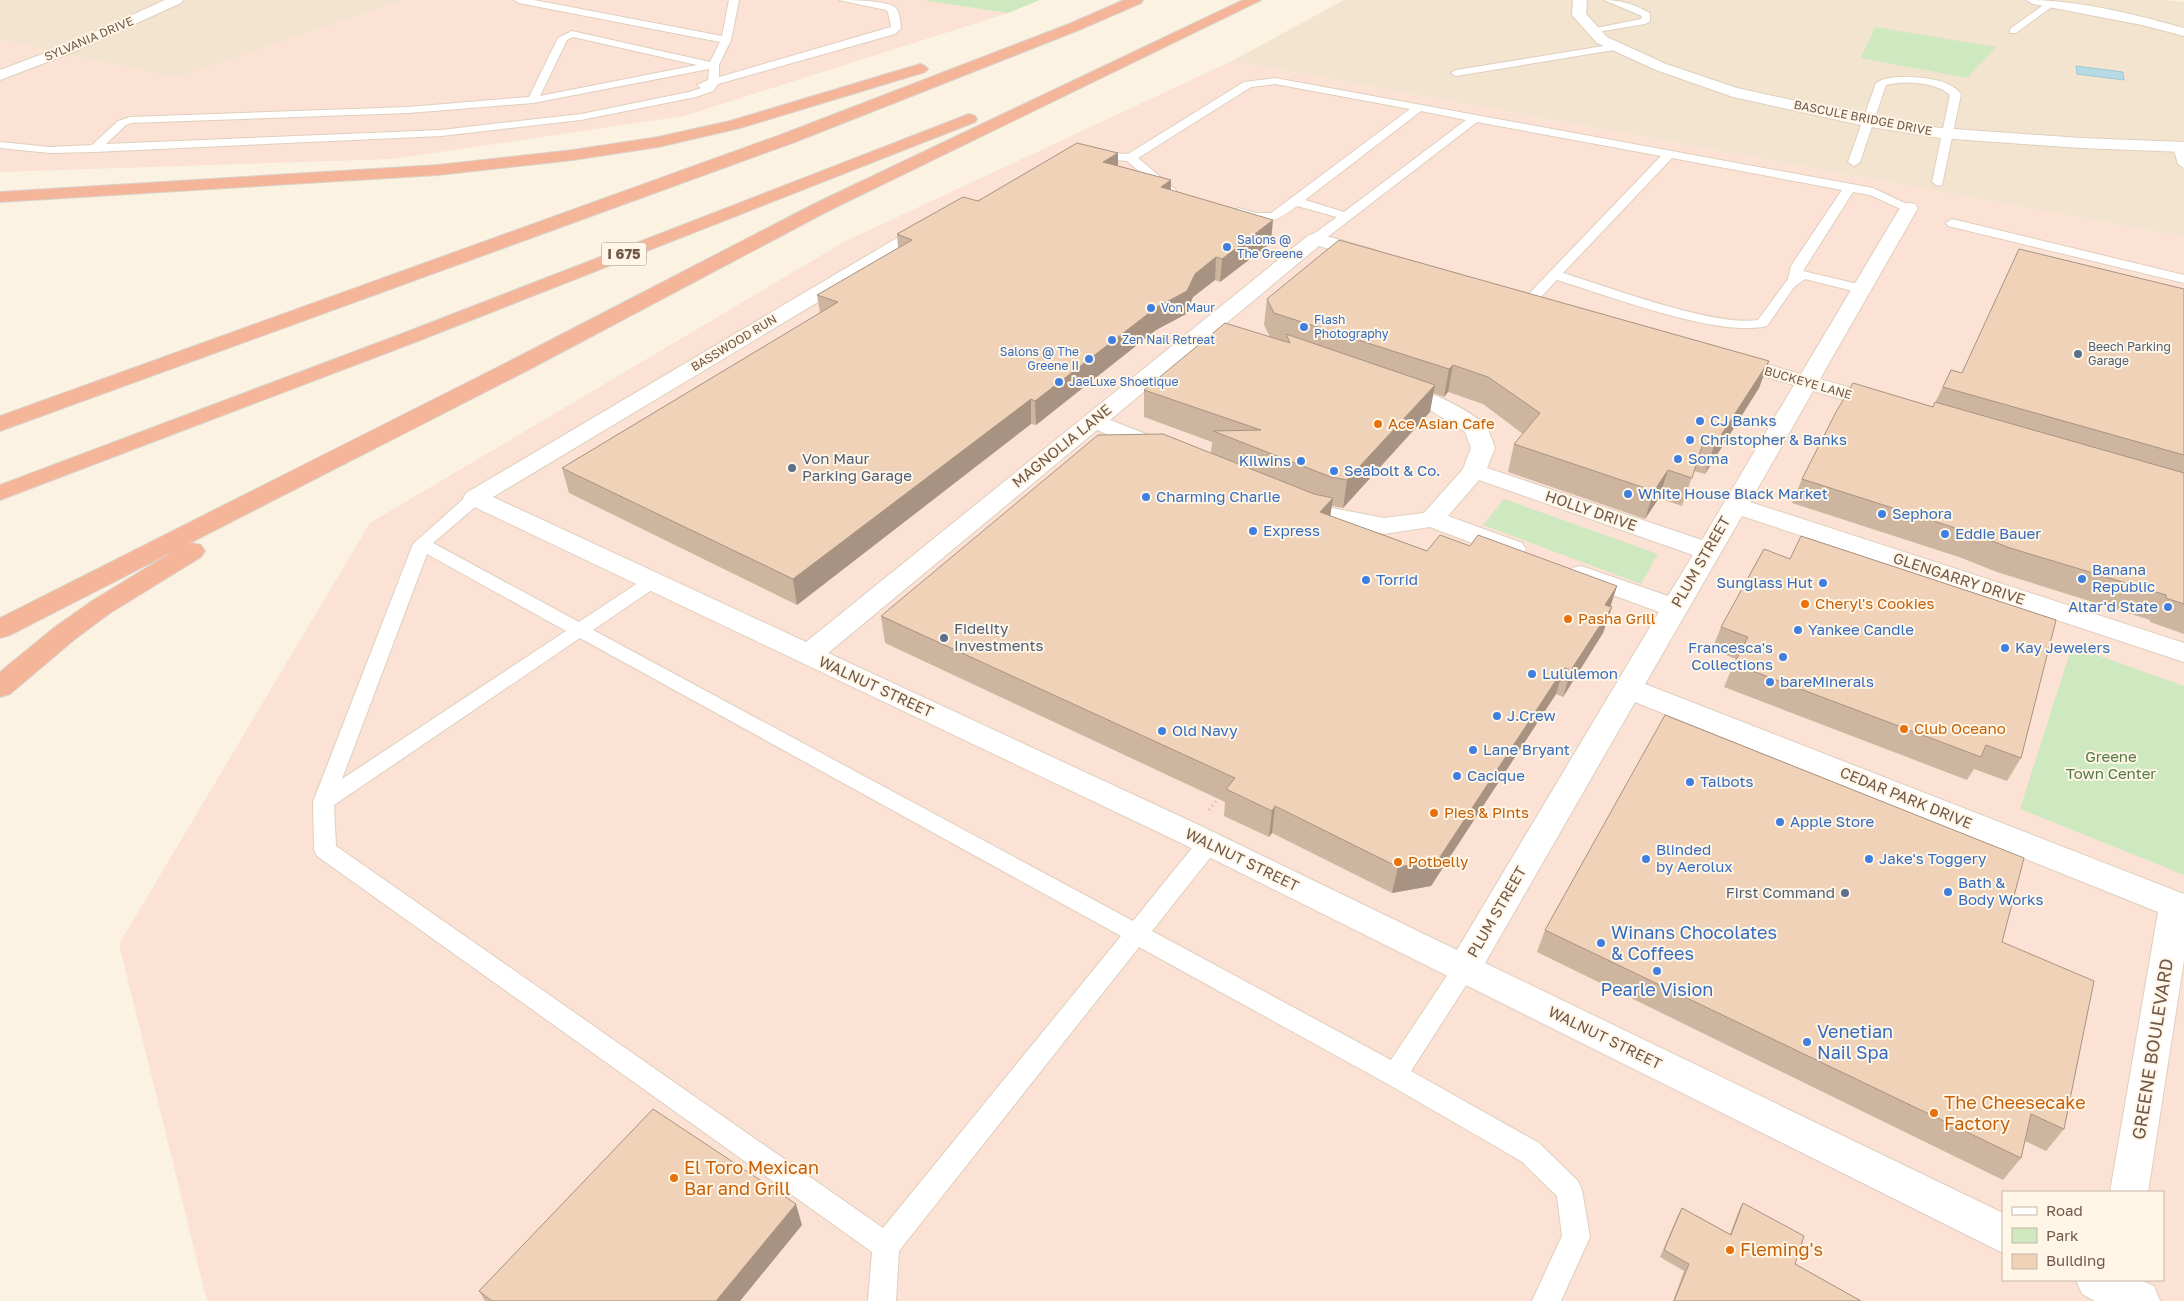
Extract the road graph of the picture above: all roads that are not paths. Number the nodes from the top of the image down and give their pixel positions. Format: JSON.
{"nodes":[{"id":1,"x":176,"y":0,"type":"edge"},
{"id":2,"x":519,"y":0,"type":"edge"},
{"id":3,"x":734,"y":0,"type":"edge"},
{"id":4,"x":844,"y":0,"type":"edge"},
{"id":5,"x":1122,"y":0,"type":"edge"},
{"id":6,"x":1136,"y":0,"type":"edge"},
{"id":7,"x":1243,"y":0,"type":"edge"},
{"id":8,"x":1254,"y":0,"type":"edge"},
{"id":9,"x":1580,"y":0,"type":"edge"},
{"id":10,"x":1608,"y":0,"type":"edge"},
{"id":11,"x":2033,"y":0,"type":"edge"},
{"id":12,"x":2052,"y":4,"type":"junction"},
{"id":13,"x":1594,"y":31,"type":"junction"},
{"id":14,"x":2012,"y":31,"type":"dead end"},
{"id":15,"x":2184,"y":32,"type":"edge"},
{"id":16,"x":726,"y":40,"type":"junction"},
{"id":17,"x":1616,"y":47,"type":"junction"},
{"id":18,"x":714,"y":66,"type":"junction"},
{"id":19,"x":1456,"y":74,"type":"dead end"},
{"id":20,"x":0,"y":75,"type":"edge"},
{"id":21,"x":712,"y":83,"type":"junction"},
{"id":22,"x":533,"y":100,"type":"junction"},
{"id":23,"x":1419,"y":108,"type":"junction"},
{"id":24,"x":1475,"y":118,"type":"junction"},
{"id":25,"x":408,"y":122,"type":"junction"},
{"id":26,"x":1868,"y":122,"type":"junction"},
{"id":27,"x":9,"y":134,"type":"dead end"},
{"id":28,"x":1948,"y":134,"type":"junction"},
{"id":29,"x":103,"y":138,"type":"junction"},
{"id":30,"x":0,"y":145,"type":"edge"},
{"id":31,"x":2181,"y":147,"type":"edge"},
{"id":32,"x":94,"y":149,"type":"junction"},
{"id":33,"x":1670,"y":154,"type":"junction"},
{"id":34,"x":1085,"y":157,"type":"edge"},
{"id":35,"x":1130,"y":158,"type":"junction"},
{"id":36,"x":1854,"y":162,"type":"dead end"},
{"id":37,"x":2184,"y":164,"type":"edge"},
{"id":38,"x":1938,"y":182,"type":"dead end"},
{"id":39,"x":1849,"y":188,"type":"junction"},
{"id":40,"x":1180,"y":195,"type":"edge"},
{"id":41,"x":0,"y":197,"type":"edge"},
{"id":42,"x":1295,"y":202,"type":"junction"},
{"id":43,"x":1908,"y":208,"type":"joint"},
{"id":44,"x":1229,"y":209,"type":"edge"},
{"id":45,"x":1346,"y":216,"type":"junction"},
{"id":46,"x":944,"y":218,"type":"edge"},
{"id":47,"x":1952,"y":223,"type":"dead end"},
{"id":48,"x":1316,"y":239,"type":"junction"},
{"id":49,"x":1390,"y":261,"type":"edge"},
{"id":50,"x":1555,"y":275,"type":"junction"},
{"id":51,"x":1794,"y":278,"type":"junction"},
{"id":52,"x":2184,"y":279,"type":"edge"},
{"id":53,"x":1861,"y":289,"type":"junction"},
{"id":54,"x":1529,"y":301,"type":"edge"},
{"id":55,"x":1208,"y":327,"type":"junction"},
{"id":56,"x":1236,"y":336,"type":"edge"},
{"id":57,"x":1710,"y":354,"type":"edge"},
{"id":58,"x":522,"y":364,"type":"junction"},
{"id":59,"x":1806,"y":382,"type":"junction"},
{"id":60,"x":1376,"y":383,"type":"edge"},
{"id":61,"x":1900,"y":410,"type":"edge"},
{"id":62,"x":1093,"y":421,"type":"junction"},
{"id":63,"x":0,"y":424,"type":"edge"},
{"id":64,"x":1184,"y":458,"type":"edge"},
{"id":65,"x":1474,"y":471,"type":"junction"},
{"id":66,"x":0,"y":493,"type":"edge"},
{"id":67,"x":1275,"y":495,"type":"edge"},
{"id":68,"x":475,"y":498,"type":"junction"},
{"id":69,"x":1734,"y":505,"type":"junction"},
{"id":70,"x":1432,"y":520,"type":"junction"},
{"id":71,"x":422,"y":544,"type":"junction"},
{"id":72,"x":1708,"y":551,"type":"junction"},
{"id":73,"x":653,"y":581,"type":"junction"},
{"id":74,"x":1674,"y":608,"type":"junction"},
{"id":75,"x":0,"y":629,"type":"edge"},
{"id":76,"x":580,"y":630,"type":"junction"},
{"id":77,"x":2184,"y":653,"type":"edge"},
{"id":78,"x":808,"y":655,"type":"junction"},
{"id":79,"x":0,"y":687,"type":"edge"},
{"id":80,"x":1628,"y":688,"type":"junction"},
{"id":81,"x":323,"y":802,"type":"junction"},
{"id":82,"x":1199,"y":838,"type":"junction"},
{"id":83,"x":2180,"y":906,"type":"edge"},
{"id":84,"x":1136,"y":933,"type":"junction"},
{"id":85,"x":1464,"y":969,"type":"junction"},
{"id":86,"x":1395,"y":1075,"type":"junction"},
{"id":87,"x":2129,"y":1191,"type":"edge"},
{"id":88,"x":2002,"y":1234,"type":"edge"},
{"id":89,"x":886,"y":1246,"type":"junction"},
{"id":90,"x":882,"y":1301,"type":"edge"},
{"id":91,"x":1546,"y":1301,"type":"edge"}],
"edges":[{"from":1,"to":20,"type":"street","name":"SYLVANIA DRIVE"},
{"from":2,"to":16,"type":"lane"},
{"from":3,"to":16,"type":"lane"},
{"from":4,"to":21,"type":"lane"},
{"from":5,"to":41,"type":"highway"},
{"from":6,"to":63,"type":"highway"},
{"from":7,"to":66,"type":"highway","number":"I 675"},
{"from":8,"to":58,"type":"highway"},
{"from":9,"to":13,"type":"street","name":"BASCULE BRIDGE DRIVE"},
{"from":10,"to":13,"type":"lane"},
{"from":11,"to":12,"type":"street"},
{"from":12,"to":14,"type":"lane"},
{"from":12,"to":15,"type":"street"},
{"from":13,"to":17,"type":"street","name":"BASCULE BRIDGE DRIVE"},
{"from":16,"to":18,"type":"lane"},
{"from":17,"to":19,"type":"lane"},
{"from":17,"to":26,"type":"street","name":"BASCULE BRIDGE DRIVE"},
{"from":18,"to":21,"type":"lane"},
{"from":18,"to":22,"type":"lane"},
{"from":18,"to":22,"type":"lane"},
{"from":21,"to":25,"type":"lane"},
{"from":22,"to":25,"type":"lane"},
{"from":23,"to":24,"type":"lane"},
{"from":23,"to":35,"type":"lane"},
{"from":23,"to":42,"type":"lane"},
{"from":24,"to":33,"type":"lane"},
{"from":24,"to":45,"type":"lane"},
{"from":25,"to":29,"type":"lane"},
{"from":25,"to":29,"type":"lane"},
{"from":25,"to":32,"type":"lane"},
{"from":26,"to":28,"type":"street","name":"BASCULE BRIDGE DRIVE"},
{"from":26,"to":28,"type":"lane"},
{"from":26,"to":36,"type":"lane"},
{"from":27,"to":29,"type":"lane"},
{"from":28,"to":31,"type":"street","name":"BASCULE BRIDGE DRIVE"},
{"from":28,"to":38,"type":"lane"},
{"from":29,"to":32,"type":"lane"},
{"from":30,"to":32,"type":"lane"},
{"from":31,"to":37,"type":"lane"},
{"from":33,"to":39,"type":"lane"},
{"from":33,"to":50,"type":"lane"},
{"from":34,"to":35,"type":"lane"},
{"from":35,"to":40,"type":"lane"},
{"from":39,"to":43,"type":"lane"},
{"from":39,"to":51,"type":"lane"},
{"from":42,"to":44,"type":"lane"},
{"from":42,"to":45,"type":"lane"},
{"from":43,"to":53,"type":"street","name":"PLUM STREET"},
{"from":45,"to":48,"type":"lane"},
{"from":46,"to":68,"type":"street","name":"BASSWOOD RUN"},
{"from":47,"to":52,"type":"lane"},
{"from":48,"to":49,"type":"street"},
{"from":48,"to":55,"type":"street","name":"MAGNOLIA LANE"},
{"from":50,"to":51,"type":"lane"},
{"from":50,"to":54,"type":"lane"},
{"from":51,"to":53,"type":"lane"},
{"from":53,"to":59,"type":"street","name":"PLUM STREET"},
{"from":55,"to":56,"type":"street"},
{"from":55,"to":62,"type":"street","name":"MAGNOLIA LANE"},
{"from":57,"to":59,"type":"street","name":"BUCKEYE LANE"},
{"from":58,"to":75,"type":"highway"},
{"from":58,"to":79,"type":"highway"},
{"from":59,"to":61,"type":"street","name":"BUCKEYE LANE"},
{"from":59,"to":69,"type":"street","name":"PLUM STREET"},
{"from":60,"to":65,"type":"street"},
{"from":62,"to":64,"type":"street"},
{"from":62,"to":78,"type":"street","name":"MAGNOLIA LANE"},
{"from":65,"to":70,"type":"street"},
{"from":65,"to":72,"type":"street","name":"HOLLY DRIVE"},
{"from":67,"to":70,"type":"street"},
{"from":68,"to":71,"type":"lane"},
{"from":68,"to":73,"type":"street","name":"WALNUT STREET"},
{"from":69,"to":72,"type":"street","name":"PLUM STREET"},
{"from":69,"to":77,"type":"street","name":"GLENGARRY DRIVE"},
{"from":70,"to":74,"type":"street"},
{"from":71,"to":76,"type":"lane"},
{"from":71,"to":81,"type":"lane"},
{"from":72,"to":74,"type":"street","name":"PLUM STREET"},
{"from":73,"to":76,"type":"lane"},
{"from":73,"to":78,"type":"street","name":"WALNUT STREET"},
{"from":74,"to":80,"type":"street","name":"PLUM STREET"},
{"from":76,"to":81,"type":"lane"},
{"from":76,"to":84,"type":"lane"},
{"from":78,"to":82,"type":"street","name":"WALNUT STREET"},
{"from":80,"to":83,"type":"street","name":"CEDAR PARK DRIVE"},
{"from":80,"to":85,"type":"street","name":"PLUM STREET"},
{"from":81,"to":89,"type":"lane"},
{"from":82,"to":84,"type":"lane"},
{"from":82,"to":85,"type":"street","name":"WALNUT STREET"},
{"from":83,"to":87,"type":"street","name":"GREENE BOULEVARD"},
{"from":84,"to":86,"type":"lane"},
{"from":84,"to":89,"type":"lane"},
{"from":85,"to":86,"type":"lane"},
{"from":85,"to":88,"type":"street","name":"WALNUT STREET"},
{"from":86,"to":91,"type":"lane"},
{"from":89,"to":90,"type":"lane"}]}
